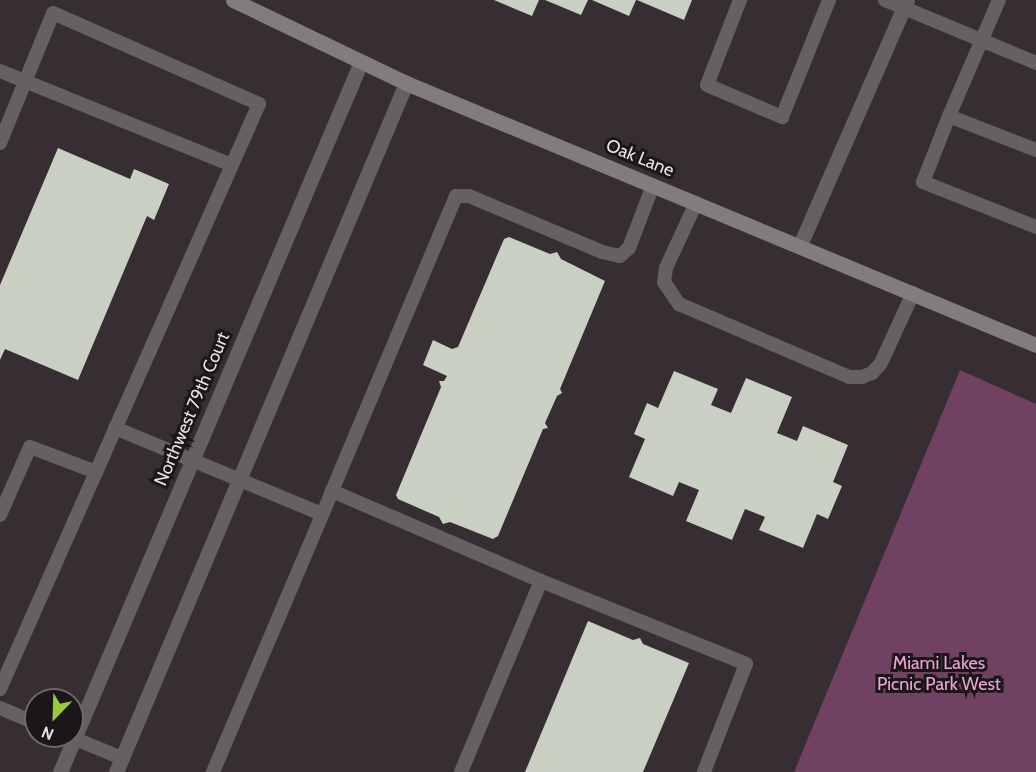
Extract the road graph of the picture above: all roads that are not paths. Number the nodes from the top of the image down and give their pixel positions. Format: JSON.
{"nodes":[{"id":1,"x":233,"y":0,"type":"edge"},
{"id":2,"x":740,"y":0,"type":"edge"},
{"id":3,"x":830,"y":0,"type":"edge"},
{"id":4,"x":885,"y":0,"type":"edge"},
{"id":5,"x":999,"y":0,"type":"edge"},
{"id":6,"x":905,"y":4,"type":"edge"},
{"id":7,"x":982,"y":41,"type":"junction"},
{"id":8,"x":361,"y":62,"type":"junction"},
{"id":9,"x":1036,"y":63,"type":"edge"},
{"id":10,"x":0,"y":71,"type":"edge"},
{"id":11,"x":25,"y":81,"type":"junction"},
{"id":12,"x":406,"y":83,"type":"junction"},
{"id":13,"x":950,"y":116,"type":"junction"},
{"id":14,"x":0,"y":141,"type":"edge"},
{"id":15,"x":1036,"y":150,"type":"edge"},
{"id":16,"x":232,"y":165,"type":"junction"},
{"id":17,"x":652,"y":185,"type":"junction"},
{"id":18,"x":696,"y":203,"type":"junction"},
{"id":19,"x":1036,"y":227,"type":"edge"},
{"id":20,"x":800,"y":245,"type":"junction"},
{"id":21,"x":914,"y":294,"type":"junction"},
{"id":22,"x":1036,"y":345,"type":"edge"},
{"id":23,"x":116,"y":428,"type":"junction"},
{"id":24,"x":192,"y":460,"type":"junction"},
{"id":25,"x":96,"y":472,"type":"junction"},
{"id":26,"x":239,"y":480,"type":"junction"},
{"id":27,"x":332,"y":491,"type":"junction"},
{"id":28,"x":322,"y":514,"type":"junction"},
{"id":29,"x":0,"y":516,"type":"edge"},
{"id":30,"x":541,"y":581,"type":"junction"},
{"id":31,"x":0,"y":689,"type":"edge"},
{"id":32,"x":84,"y":707,"type":"edge"},
{"id":33,"x":0,"y":708,"type":"edge"},
{"id":34,"x":24,"y":718,"type":"edge"},
{"id":35,"x":84,"y":745,"type":"edge"},
{"id":36,"x":68,"y":748,"type":"edge"},
{"id":37,"x":119,"y":765,"type":"edge"},
{"id":38,"x":60,"y":772,"type":"edge"},
{"id":39,"x":213,"y":772,"type":"edge"},
{"id":40,"x":461,"y":772,"type":"edge"},
{"id":41,"x":704,"y":772,"type":"edge"}],
"edges":[{"from":1,"to":8,"type":"street","name":"Oak Lane"},
{"from":2,"to":3,"type":"lane"},
{"from":4,"to":6,"type":"lane"},
{"from":5,"to":7,"type":"lane"},
{"from":6,"to":7,"type":"lane"},
{"from":6,"to":20,"type":"street"},
{"from":7,"to":9,"type":"lane"},
{"from":7,"to":13,"type":"lane"},
{"from":8,"to":12,"type":"street","name":"Oak Lane"},
{"from":8,"to":24,"type":"street","name":"Northwest 79th Court"},
{"from":10,"to":11,"type":"lane"},
{"from":11,"to":14,"type":"lane"},
{"from":11,"to":16,"type":"lane"},
{"from":11,"to":16,"type":"lane"},
{"from":12,"to":17,"type":"street","name":"Oak Lane"},
{"from":12,"to":26,"type":"street"},
{"from":13,"to":15,"type":"lane"},
{"from":13,"to":19,"type":"lane"},
{"from":16,"to":23,"type":"lane"},
{"from":17,"to":18,"type":"street","name":"Oak Lane"},
{"from":17,"to":27,"type":"lane"},
{"from":18,"to":20,"type":"street","name":"Oak Lane"},
{"from":18,"to":21,"type":"lane"},
{"from":20,"to":21,"type":"street","name":"Oak Lane"},
{"from":21,"to":22,"type":"street","name":"Oak Lane"},
{"from":23,"to":24,"type":"lane"},
{"from":23,"to":25,"type":"lane"},
{"from":24,"to":26,"type":"lane"},
{"from":24,"to":32,"type":"street","name":"Northwest 79th Court"},
{"from":25,"to":29,"type":"lane"},
{"from":25,"to":31,"type":"lane"},
{"from":26,"to":28,"type":"lane"},
{"from":26,"to":37,"type":"street"},
{"from":27,"to":28,"type":"lane"},
{"from":27,"to":30,"type":"lane"},
{"from":28,"to":39,"type":"lane"},
{"from":30,"to":40,"type":"lane"},
{"from":30,"to":41,"type":"lane"},
{"from":33,"to":34,"type":"lane"},
{"from":35,"to":37,"type":"lane"},
{"from":36,"to":38,"type":"street","name":"Northwest 79th Court"}]}
